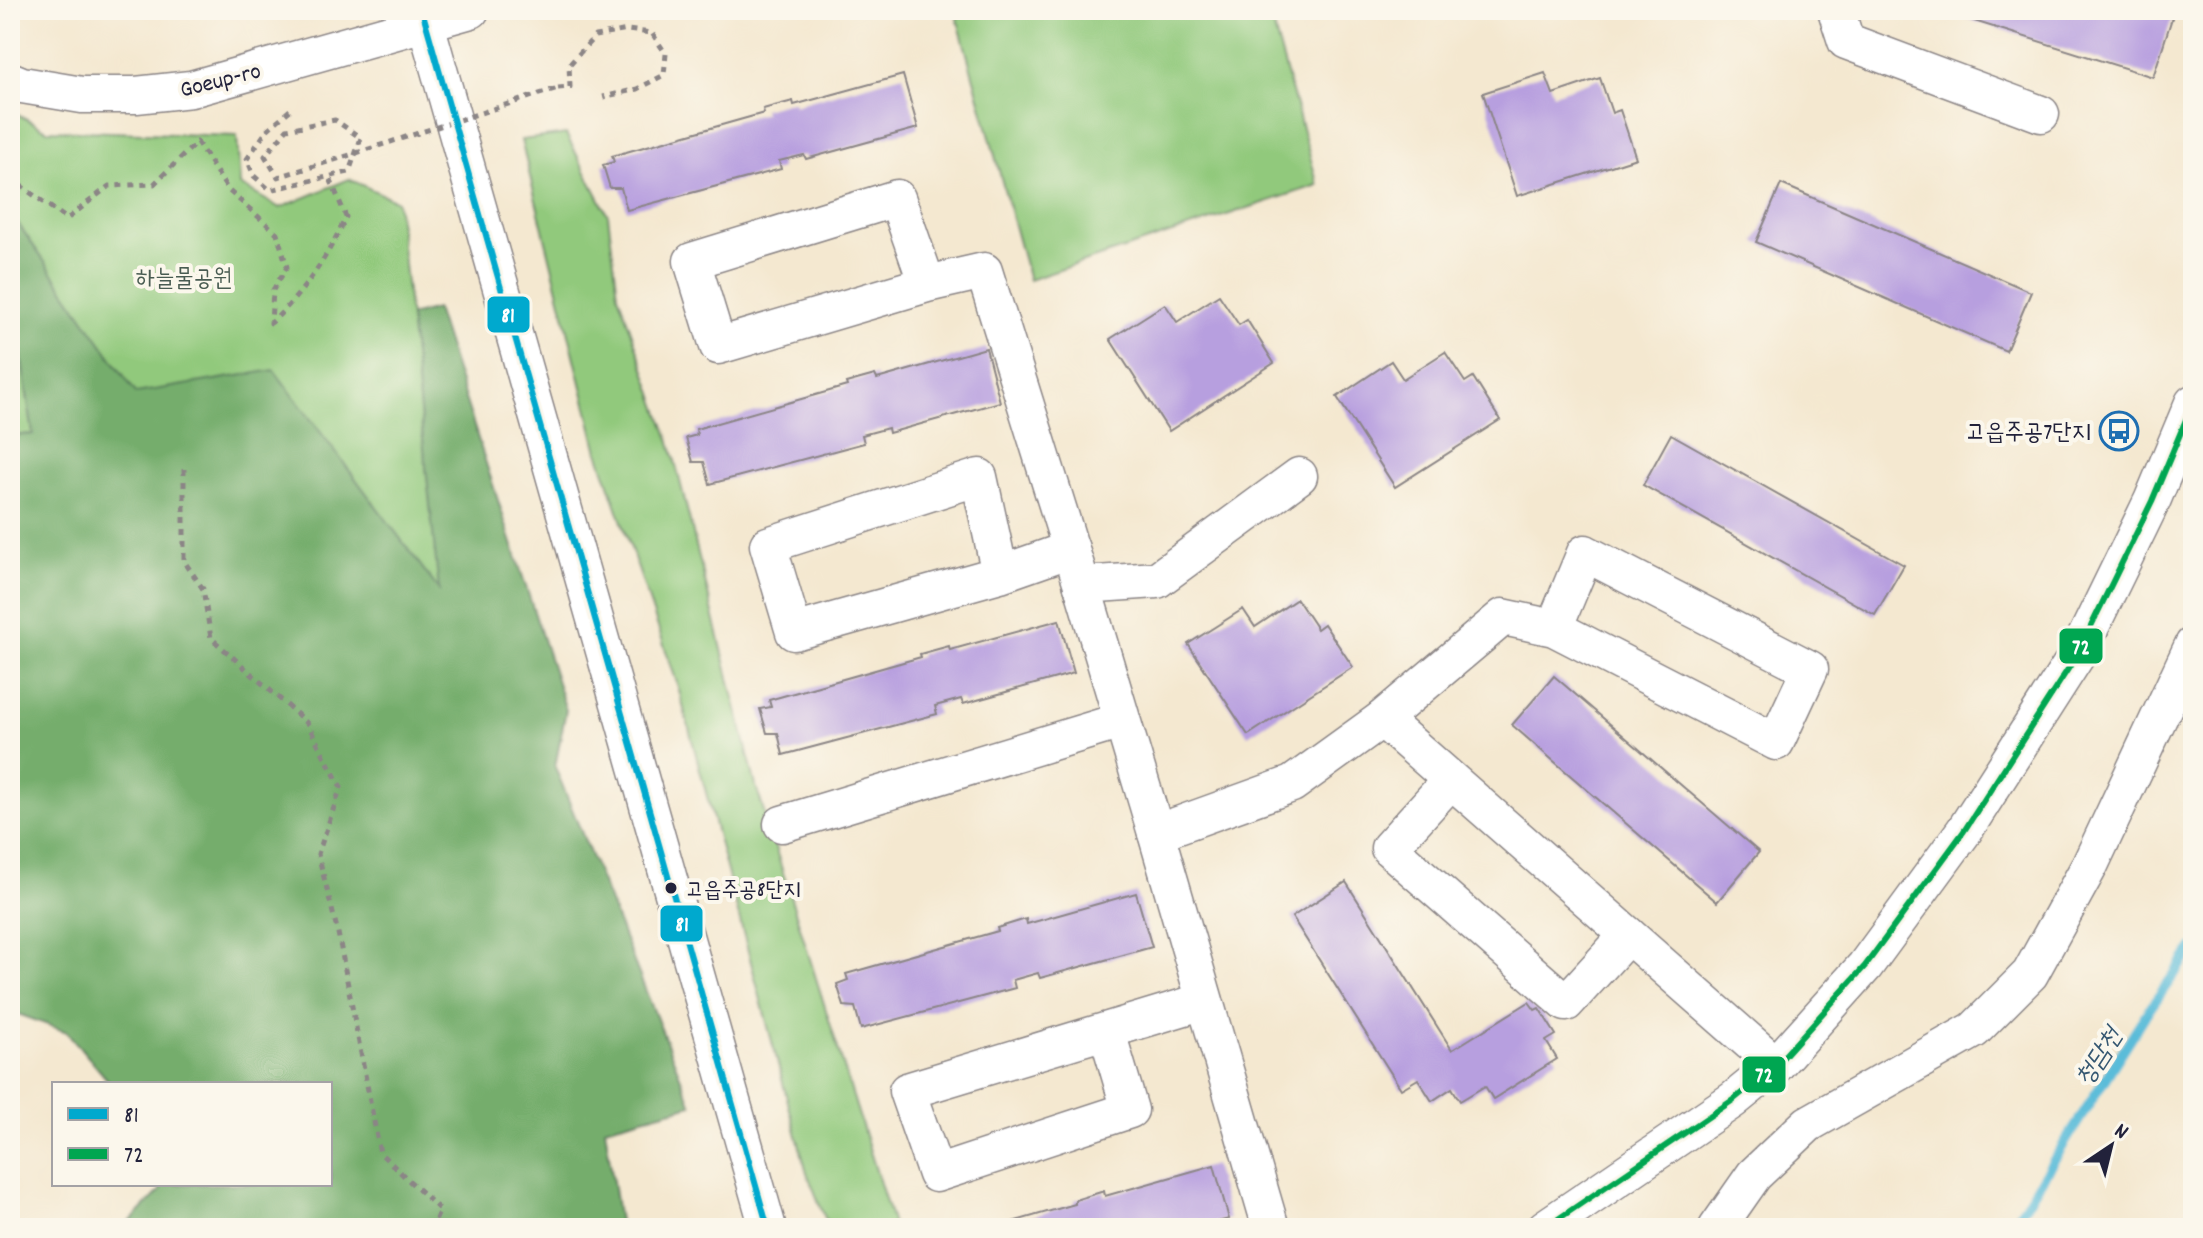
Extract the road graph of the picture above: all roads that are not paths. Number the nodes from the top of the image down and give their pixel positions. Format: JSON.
{"nodes":[{"id":1,"x":471,"y":10,"type":"edge"},
{"id":2,"x":1836,"y":10,"type":"edge"},
{"id":3,"x":424,"y":17,"type":"edge"},
{"id":4,"x":10,"y":80,"type":"edge"},
{"id":5,"x":2041,"y":114,"type":"dead end"},
{"id":6,"x":927,"y":284,"type":"junction"},
{"id":7,"x":2193,"y":403,"type":"edge"},
{"id":8,"x":1299,"y":476,"type":"dead end"},
{"id":9,"x":1071,"y":549,"type":"junction"},
{"id":10,"x":1000,"y":574,"type":"junction"},
{"id":11,"x":1082,"y":585,"type":"junction"},
{"id":12,"x":1554,"y":628,"type":"junction"},
{"id":13,"x":2193,"y":645,"type":"edge"},
{"id":14,"x":1382,"y":719,"type":"junction"},
{"id":15,"x":1121,"y":721,"type":"junction"},
{"id":16,"x":1451,"y":780,"type":"junction"},
{"id":17,"x":782,"y":824,"type":"dead end"},
{"id":18,"x":1156,"y":833,"type":"junction"},
{"id":19,"x":1628,"y":935,"type":"junction"},
{"id":20,"x":1204,"y":1001,"type":"junction"},
{"id":21,"x":1107,"y":1032,"type":"junction"},
{"id":22,"x":1776,"y":1065,"type":"junction"},
{"id":23,"x":768,"y":1228,"type":"edge"},
{"id":24,"x":1271,"y":1228,"type":"edge"},
{"id":25,"x":1545,"y":1228,"type":"edge"},
{"id":26,"x":1717,"y":1228,"type":"edge"}],
"edges":[{"from":1,"to":3,"type":"street","name":"Goeup-ro"},
{"from":2,"to":5,"type":"street"},
{"from":3,"to":4,"type":"street","name":"Goeup-ro"},
{"from":3,"to":23,"type":"street"},
{"from":6,"to":6,"type":"street"},
{"from":6,"to":9,"type":"street"},
{"from":7,"to":22,"type":"street"},
{"from":8,"to":11,"type":"street"},
{"from":9,"to":10,"type":"street"},
{"from":9,"to":11,"type":"street"},
{"from":10,"to":10,"type":"street"},
{"from":11,"to":15,"type":"street"},
{"from":12,"to":12,"type":"street"},
{"from":12,"to":14,"type":"street"},
{"from":13,"to":26,"type":"street"},
{"from":14,"to":16,"type":"street"},
{"from":14,"to":18,"type":"street"},
{"from":15,"to":17,"type":"street"},
{"from":15,"to":18,"type":"street"},
{"from":16,"to":19,"type":"street"},
{"from":16,"to":19,"type":"street"},
{"from":18,"to":20,"type":"street"},
{"from":19,"to":22,"type":"street"},
{"from":20,"to":21,"type":"street"},
{"from":20,"to":24,"type":"street"},
{"from":21,"to":21,"type":"street"},
{"from":22,"to":25,"type":"street"}]}
